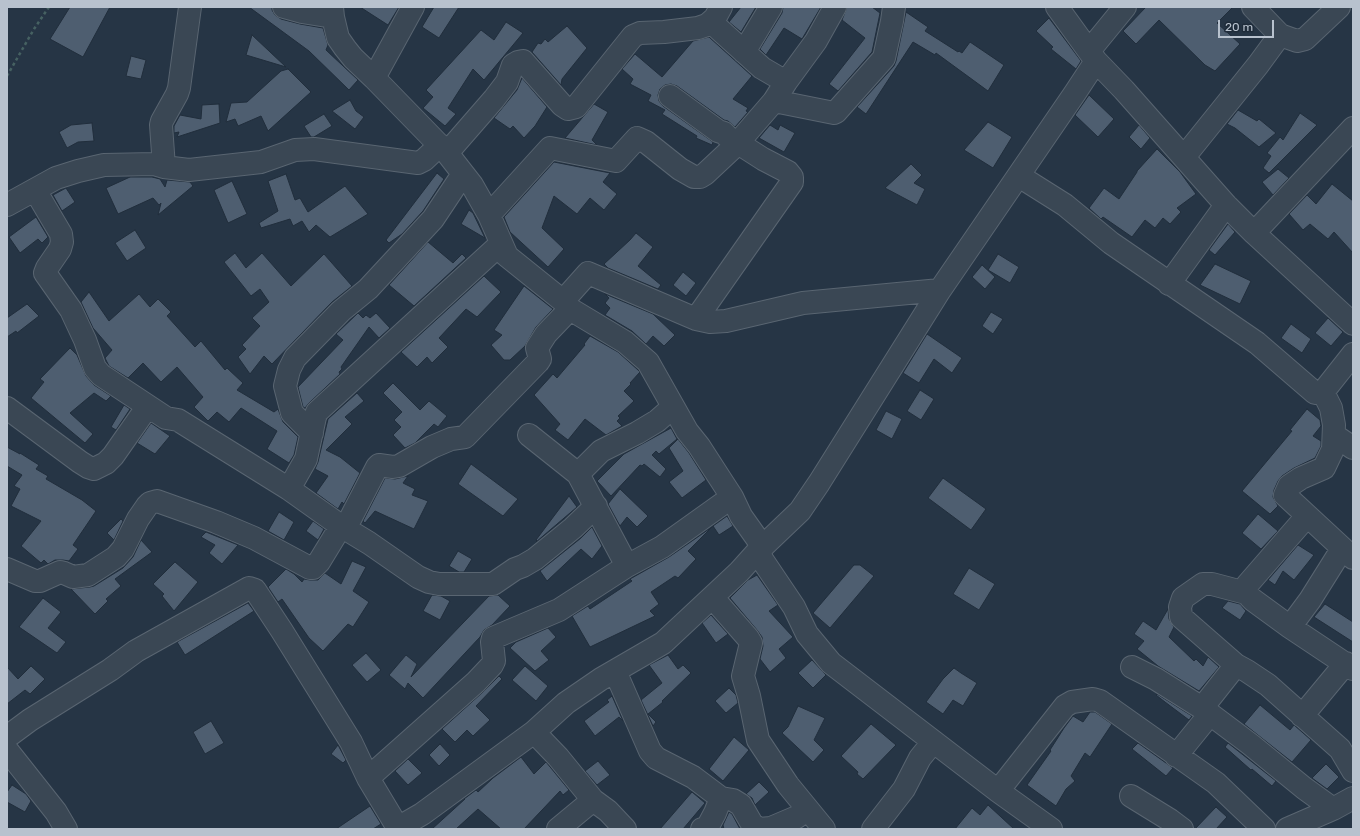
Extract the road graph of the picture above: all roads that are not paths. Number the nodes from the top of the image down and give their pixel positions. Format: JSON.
{"nodes":[{"id":1,"x":190,"y":7,"type":"edge"},
{"id":2,"x":284,"y":7,"type":"edge"},
{"id":3,"x":413,"y":7,"type":"edge"},
{"id":4,"x":771,"y":7,"type":"edge"},
{"id":5,"x":835,"y":7,"type":"edge"},
{"id":6,"x":894,"y":7,"type":"edge"},
{"id":7,"x":1057,"y":7,"type":"edge"},
{"id":8,"x":1125,"y":7,"type":"edge"},
{"id":9,"x":1253,"y":7,"type":"edge"},
{"id":10,"x":1339,"y":7,"type":"edge"},
{"id":11,"x":332,"y":12,"type":"edge"},
{"id":12,"x":716,"y":14,"type":"edge"},
{"id":13,"x":1280,"y":35,"type":"junction"},
{"id":14,"x":744,"y":52,"type":"junction"},
{"id":15,"x":1093,"y":56,"type":"junction"},
{"id":16,"x":374,"y":78,"type":"junction"},
{"id":17,"x":786,"y":82,"type":"junction"},
{"id":18,"x":670,"y":96,"type":"dead end"},
{"id":19,"x":774,"y":101,"type":"junction"},
{"id":20,"x":1353,"y":128,"type":"edge"},
{"id":21,"x":738,"y":144,"type":"junction"},
{"id":22,"x":444,"y":149,"type":"junction"},
{"id":23,"x":1184,"y":157,"type":"junction"},
{"id":24,"x":164,"y":167,"type":"junction"},
{"id":25,"x":463,"y":174,"type":"junction"},
{"id":26,"x":1019,"y":176,"type":"junction"},
{"id":27,"x":35,"y":190,"type":"junction"},
{"id":28,"x":7,"y":205,"type":"edge"},
{"id":29,"x":1226,"y":205,"type":"junction"},
{"id":30,"x":489,"y":215,"type":"junction"},
{"id":31,"x":1254,"y":233,"type":"junction"},
{"id":32,"x":507,"y":256,"type":"junction"},
{"id":33,"x":1169,"y":284,"type":"junction"},
{"id":34,"x":940,"y":290,"type":"junction"},
{"id":35,"x":567,"y":305,"type":"junction"},
{"id":36,"x":696,"y":319,"type":"junction"},
{"id":37,"x":1353,"y":324,"type":"edge"},
{"id":38,"x":1353,"y":354,"type":"edge"},
{"id":39,"x":1323,"y":392,"type":"junction"},
{"id":40,"x":148,"y":406,"type":"junction"},
{"id":41,"x":673,"y":407,"type":"junction"},
{"id":42,"x":10,"y":417,"type":"edge"},
{"id":43,"x":312,"y":433,"type":"junction"},
{"id":44,"x":529,"y":435,"type":"dead end"},
{"id":45,"x":1334,"y":435,"type":"junction"},
{"id":46,"x":1353,"y":448,"type":"edge"},
{"id":47,"x":578,"y":474,"type":"junction"},
{"id":48,"x":289,"y":489,"type":"junction"},
{"id":49,"x":732,"y":497,"type":"junction"},
{"id":50,"x":596,"y":506,"type":"junction"},
{"id":51,"x":1307,"y":516,"type":"junction"},
{"id":52,"x":343,"y":527,"type":"junction"},
{"id":53,"x":760,"y":550,"type":"junction"},
{"id":54,"x":1347,"y":554,"type":"edge"},
{"id":55,"x":627,"y":566,"type":"junction"},
{"id":56,"x":7,"y":570,"type":"edge"},
{"id":57,"x":1246,"y":593,"type":"junction"},
{"id":58,"x":712,"y":598,"type":"junction"},
{"id":59,"x":1290,"y":627,"type":"junction"},
{"id":60,"x":1236,"y":665,"type":"junction"},
{"id":61,"x":1350,"y":666,"type":"edge"},
{"id":62,"x":1132,"y":667,"type":"dead end"},
{"id":63,"x":615,"y":671,"type":"junction"},
{"id":64,"x":1206,"y":711,"type":"junction"},
{"id":65,"x":1302,"y":716,"type":"junction"},
{"id":66,"x":534,"y":732,"type":"junction"},
{"id":67,"x":7,"y":737,"type":"edge"},
{"id":68,"x":933,"y":742,"type":"junction"},
{"id":69,"x":7,"y":750,"type":"edge"},
{"id":70,"x":1176,"y":756,"type":"junction"},
{"id":71,"x":1353,"y":772,"type":"edge"},
{"id":72,"x":368,"y":778,"type":"junction"},
{"id":73,"x":998,"y":791,"type":"junction"},
{"id":74,"x":1131,"y":796,"type":"dead end"},
{"id":75,"x":721,"y":798,"type":"junction"},
{"id":76,"x":1353,"y":798,"type":"edge"},
{"id":77,"x":593,"y":800,"type":"junction"},
{"id":78,"x":807,"y":809,"type":"junction"},
{"id":79,"x":1333,"y":809,"type":"junction"},
{"id":80,"x":397,"y":828,"type":"edge"},
{"id":81,"x":66,"y":829,"type":"edge"},
{"id":82,"x":558,"y":829,"type":"edge"},
{"id":83,"x":624,"y":829,"type":"edge"},
{"id":84,"x":702,"y":829,"type":"edge"},
{"id":85,"x":824,"y":829,"type":"edge"},
{"id":86,"x":873,"y":829,"type":"edge"},
{"id":87,"x":1051,"y":829,"type":"edge"},
{"id":88,"x":1182,"y":829,"type":"edge"},
{"id":89,"x":1264,"y":829,"type":"edge"},
{"id":90,"x":1287,"y":829,"type":"edge"}],
"edges":[{"from":1,"to":24,"type":"street"},
{"from":2,"to":11,"type":"street"},
{"from":3,"to":16,"type":"street"},
{"from":4,"to":14,"type":"street"},
{"from":5,"to":17,"type":"street"},
{"from":6,"to":19,"type":"street"},
{"from":7,"to":15,"type":"street"},
{"from":8,"to":15,"type":"street"},
{"from":9,"to":13,"type":"street"},
{"from":10,"to":13,"type":"street"},
{"from":11,"to":16,"type":"street"},
{"from":12,"to":14,"type":"street"},
{"from":12,"to":22,"type":"street"},
{"from":13,"to":23,"type":"street"},
{"from":14,"to":17,"type":"street"},
{"from":15,"to":23,"type":"street"},
{"from":15,"to":26,"type":"street"},
{"from":16,"to":22,"type":"street"},
{"from":17,"to":19,"type":"street"},
{"from":18,"to":21,"type":"street"},
{"from":19,"to":21,"type":"street"},
{"from":20,"to":31,"type":"street"},
{"from":21,"to":30,"type":"street"},
{"from":21,"to":36,"type":"street"},
{"from":22,"to":24,"type":"street"},
{"from":22,"to":25,"type":"street"},
{"from":23,"to":29,"type":"street"},
{"from":24,"to":27,"type":"street"},
{"from":25,"to":30,"type":"street"},
{"from":25,"to":43,"type":"street"},
{"from":26,"to":33,"type":"street"},
{"from":26,"to":34,"type":"street"},
{"from":27,"to":28,"type":"street"},
{"from":27,"to":40,"type":"street"},
{"from":29,"to":31,"type":"street"},
{"from":29,"to":33,"type":"street"},
{"from":30,"to":32,"type":"street"},
{"from":31,"to":37,"type":"street"},
{"from":32,"to":35,"type":"street"},
{"from":32,"to":43,"type":"street"},
{"from":33,"to":39,"type":"street"},
{"from":34,"to":36,"type":"street"},
{"from":34,"to":53,"type":"street"},
{"from":35,"to":36,"type":"street"},
{"from":35,"to":41,"type":"street"},
{"from":35,"to":52,"type":"street"},
{"from":38,"to":39,"type":"street"},
{"from":39,"to":45,"type":"street"},
{"from":40,"to":42,"type":"street"},
{"from":40,"to":48,"type":"street"},
{"from":41,"to":47,"type":"street"},
{"from":41,"to":49,"type":"street"},
{"from":43,"to":48,"type":"street"},
{"from":44,"to":47,"type":"street"},
{"from":45,"to":46,"type":"street"},
{"from":45,"to":51,"type":"street"},
{"from":47,"to":50,"type":"street"},
{"from":48,"to":52,"type":"street"},
{"from":49,"to":53,"type":"street"},
{"from":49,"to":55,"type":"street"},
{"from":50,"to":52,"type":"street"},
{"from":50,"to":55,"type":"street"},
{"from":51,"to":54,"type":"street"},
{"from":51,"to":57,"type":"street"},
{"from":52,"to":56,"type":"street"},
{"from":53,"to":58,"type":"street"},
{"from":53,"to":68,"type":"street"},
{"from":54,"to":59,"type":"street"},
{"from":55,"to":72,"type":"street"},
{"from":57,"to":59,"type":"street"},
{"from":57,"to":60,"type":"street"},
{"from":58,"to":63,"type":"street"},
{"from":58,"to":78,"type":"street"},
{"from":59,"to":61,"type":"street"},
{"from":60,"to":64,"type":"street"},
{"from":60,"to":65,"type":"street"},
{"from":61,"to":65,"type":"street"},
{"from":62,"to":64,"type":"street"},
{"from":63,"to":66,"type":"street"},
{"from":63,"to":75,"type":"street"},
{"from":64,"to":70,"type":"street"},
{"from":64,"to":79,"type":"street"},
{"from":65,"to":71,"type":"street"},
{"from":66,"to":77,"type":"street"},
{"from":66,"to":80,"type":"street"},
{"from":67,"to":72,"type":"street"},
{"from":68,"to":73,"type":"street"},
{"from":68,"to":86,"type":"street"},
{"from":69,"to":81,"type":"street"},
{"from":70,"to":73,"type":"street"},
{"from":70,"to":89,"type":"street"},
{"from":72,"to":80,"type":"street"},
{"from":73,"to":87,"type":"street"},
{"from":74,"to":88,"type":"street"},
{"from":75,"to":78,"type":"street"},
{"from":75,"to":84,"type":"street"},
{"from":76,"to":79,"type":"street"},
{"from":77,"to":82,"type":"street"},
{"from":77,"to":83,"type":"street"},
{"from":78,"to":85,"type":"street"},
{"from":79,"to":90,"type":"street"}]}
